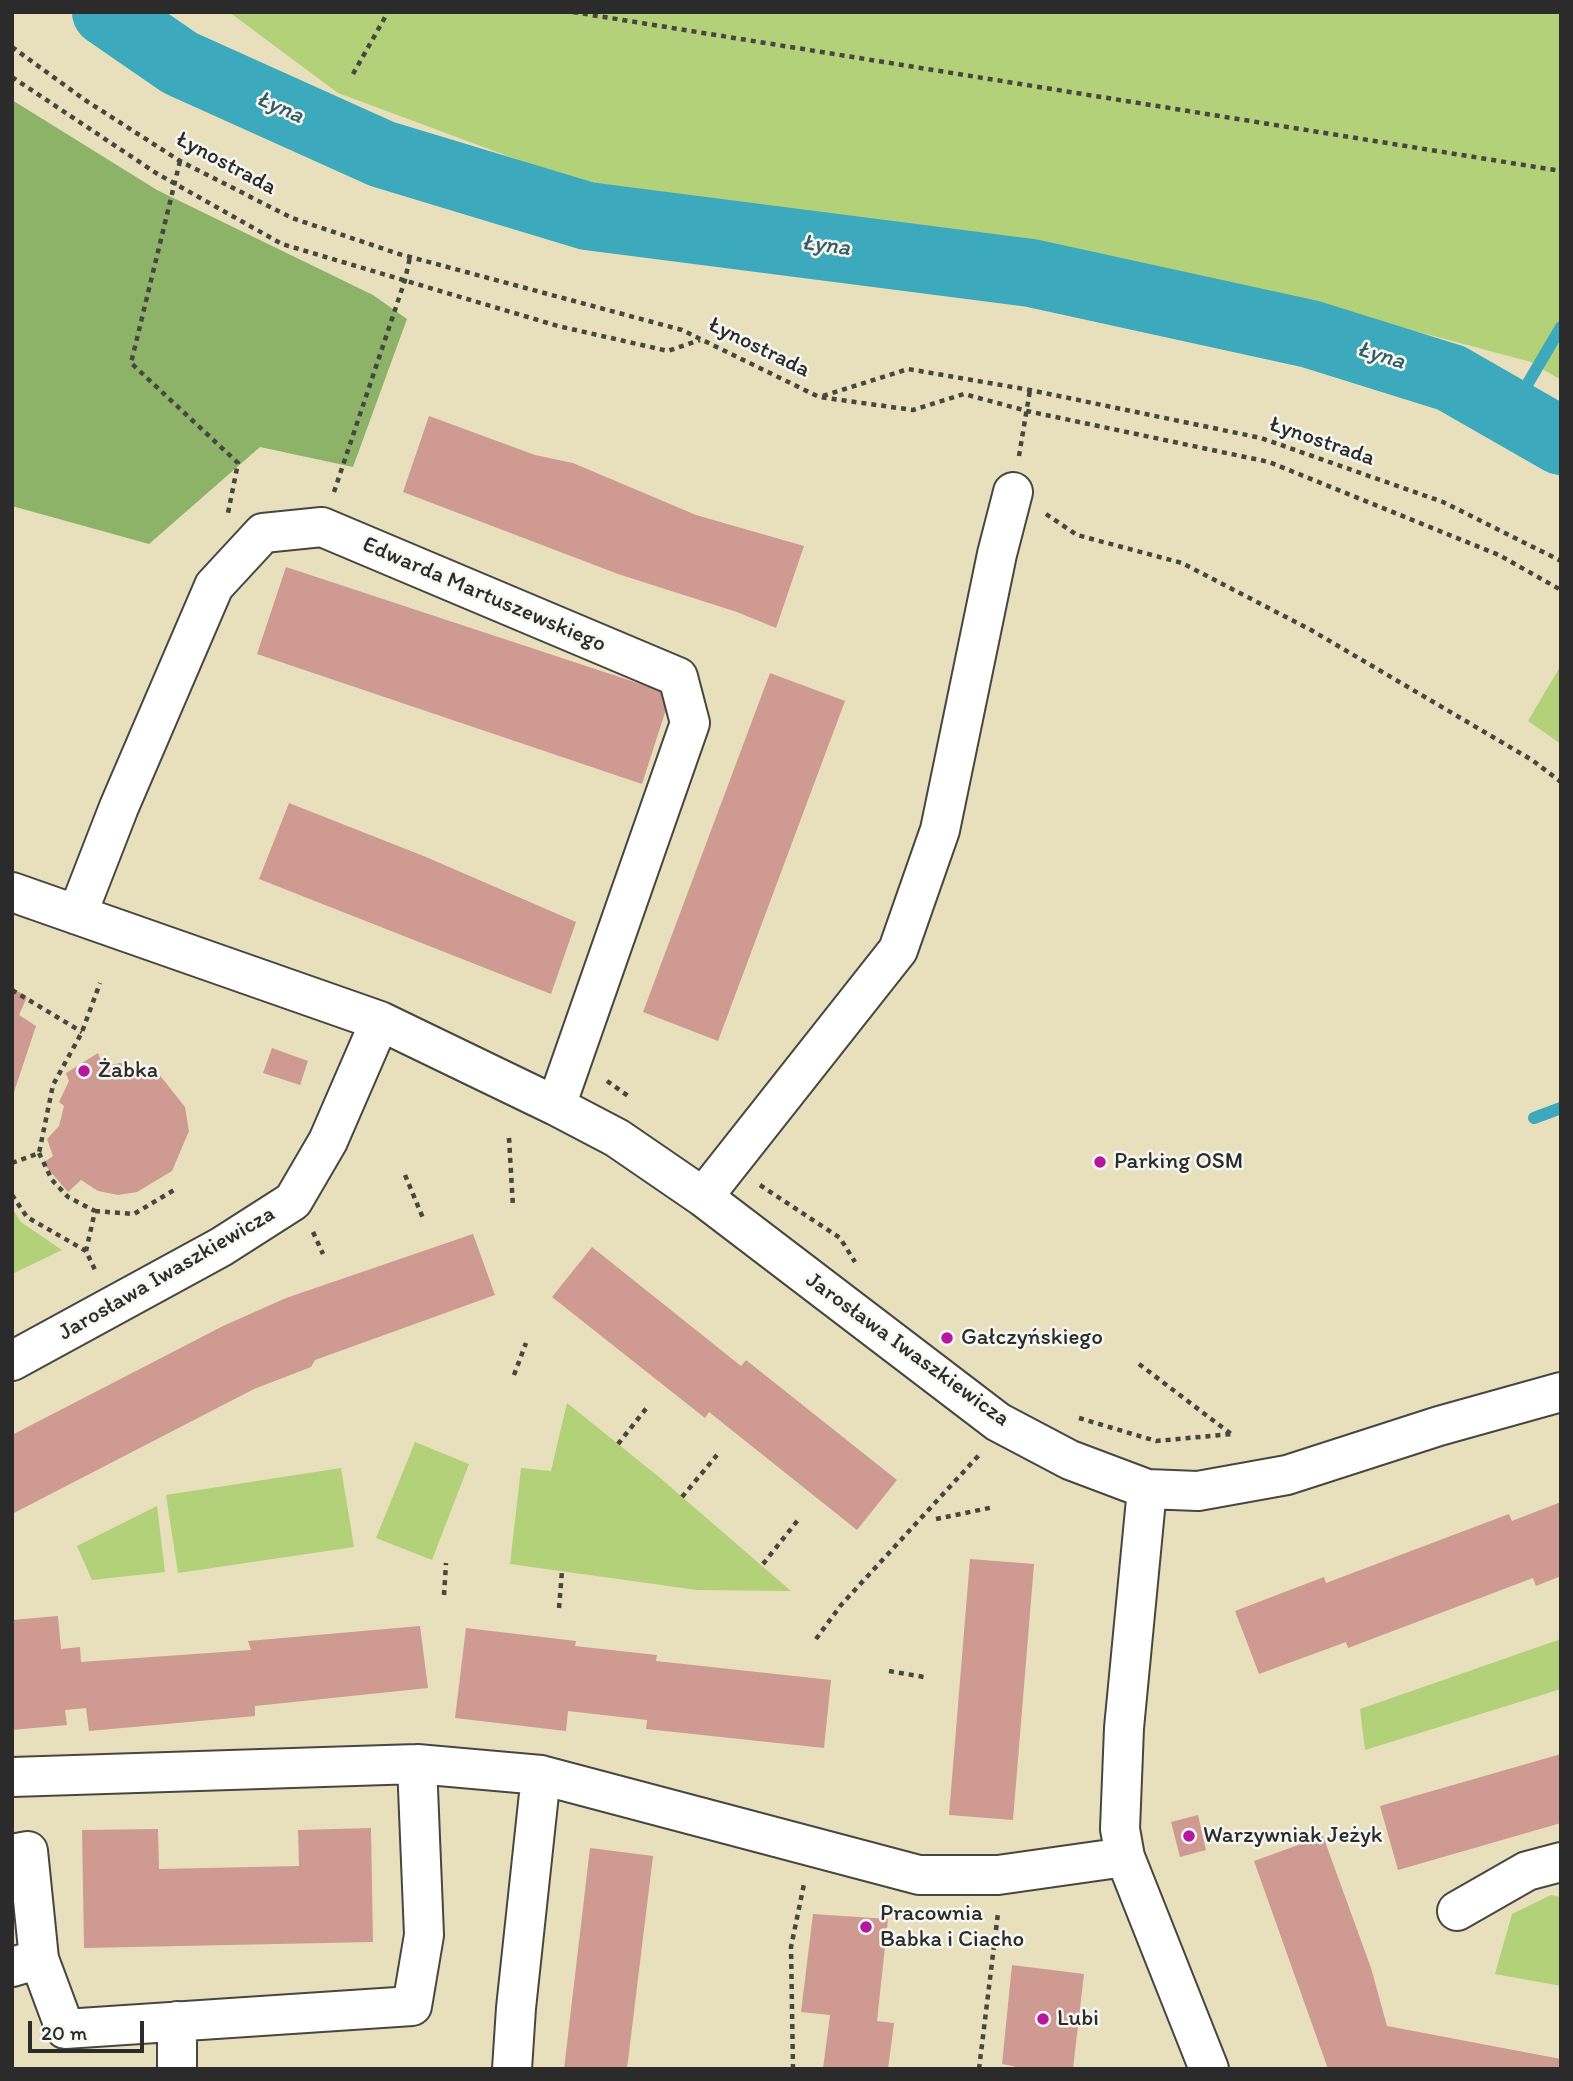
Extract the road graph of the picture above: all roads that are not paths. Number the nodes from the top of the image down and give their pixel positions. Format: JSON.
{"nodes":[{"id":1,"x":1013,"y":492,"type":"road end"},
{"id":2,"x":12,"y":892,"type":"edge"},
{"id":3,"x":77,"y":915,"type":"junction"},
{"id":4,"x":380,"y":1021,"type":"junction"},
{"id":5,"x":556,"y":1106,"type":"junction"},
{"id":6,"x":703,"y":1197,"type":"junction"},
{"id":7,"x":12,"y":1361,"type":"edge"},
{"id":8,"x":1561,"y":1392,"type":"edge"},
{"id":9,"x":1146,"y":1489,"type":"junction"},
{"id":10,"x":417,"y":1764,"type":"junction"},
{"id":11,"x":541,"y":1775,"type":"junction"},
{"id":12,"x":12,"y":1777,"type":"edge"},
{"id":13,"x":12,"y":1854,"type":"edge"},
{"id":14,"x":1125,"y":1857,"type":"junction"},
{"id":15,"x":1561,"y":1862,"type":"edge"},
{"id":16,"x":1457,"y":1911,"type":"dead end"},
{"id":17,"x":26,"y":1963,"type":"edge"},
{"id":18,"x":177,"y":2021,"type":"junction"},
{"id":19,"x":177,"y":2069,"type":"edge"},
{"id":20,"x":512,"y":2069,"type":"edge"},
{"id":21,"x":1209,"y":2069,"type":"edge"}],
"edges":[{"from":1,"to":6,"type":"street"},
{"from":2,"to":3,"type":"street","name":"Jarosława Iwaszkiewicza"},
{"from":3,"to":4,"type":"street","name":"Jarosława Iwaszkiewicza"},
{"from":3,"to":5,"type":"street","name":"Edwarda Martuszewskiego"},
{"from":4,"to":5,"type":"street","name":"Jarosława Iwaszkiewicza"},
{"from":4,"to":7,"type":"street","name":"Jarosława Iwaszkiewicza"},
{"from":5,"to":6,"type":"street","name":"Jarosława Iwaszkiewicza"},
{"from":6,"to":9,"type":"street","name":"Jarosława Iwaszkiewicza"},
{"from":8,"to":9,"type":"street","name":"Jarosława Iwaszkiewicza"},
{"from":9,"to":14,"type":"street"},
{"from":10,"to":11,"type":"street"},
{"from":10,"to":12,"type":"street"},
{"from":10,"to":18,"type":"street"},
{"from":11,"to":14,"type":"street"},
{"from":11,"to":20,"type":"street"},
{"from":13,"to":17,"type":"street"},
{"from":14,"to":21,"type":"street"},
{"from":15,"to":16,"type":"street"},
{"from":17,"to":18,"type":"street"},
{"from":18,"to":19,"type":"street"}]}
